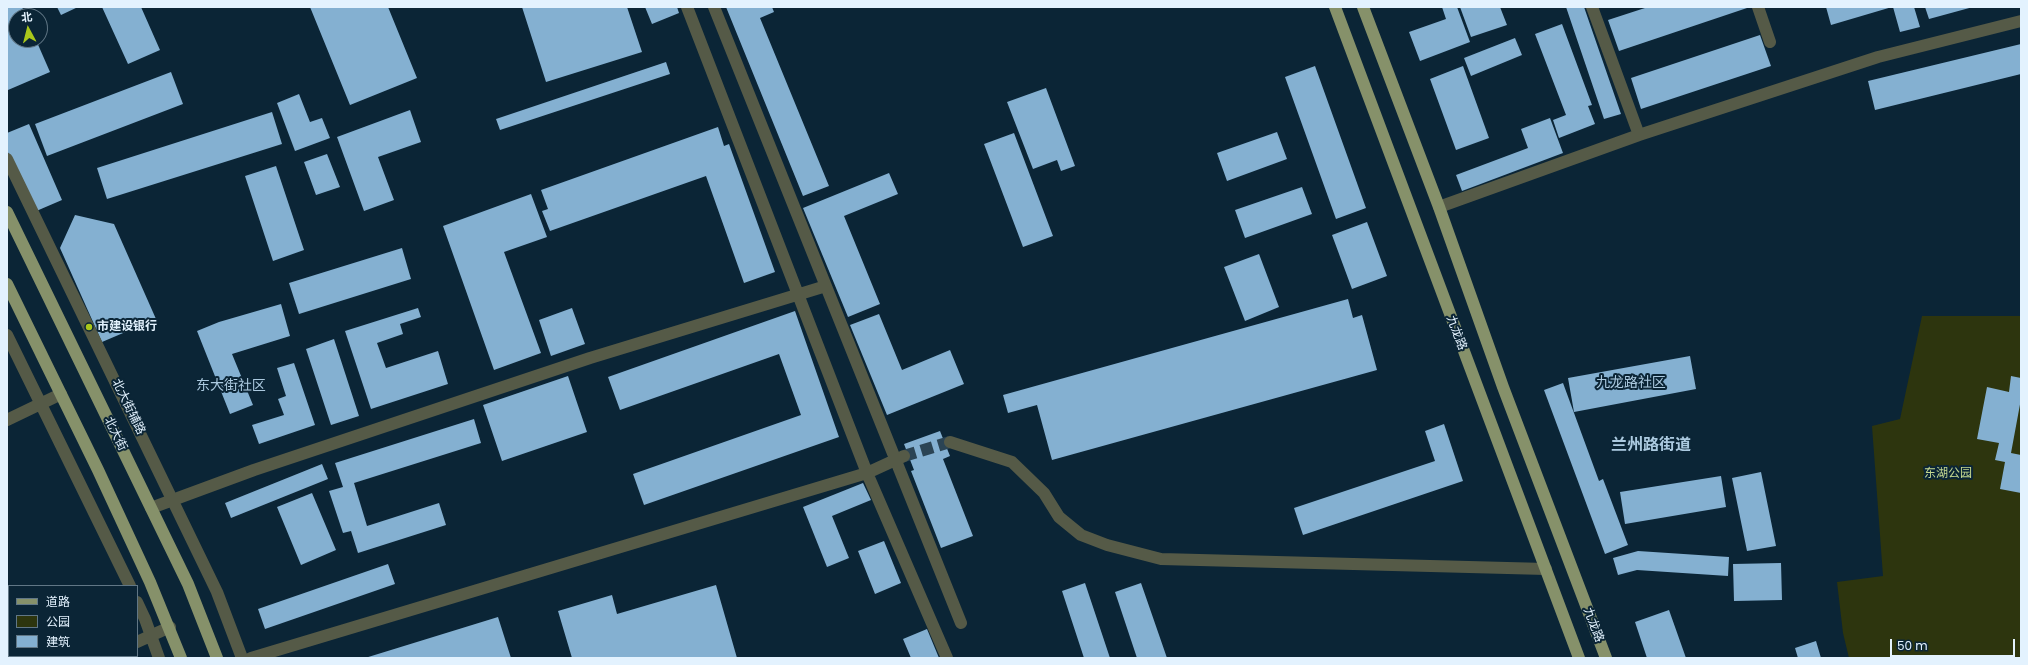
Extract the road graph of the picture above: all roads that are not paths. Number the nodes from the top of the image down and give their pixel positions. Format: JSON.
{"nodes":[{"id":1,"x":687,"y":7,"type":"edge"},
{"id":2,"x":714,"y":7,"type":"edge"},
{"id":3,"x":1335,"y":7,"type":"edge"},
{"id":4,"x":1363,"y":7,"type":"edge"},
{"id":5,"x":1592,"y":7,"type":"edge"},
{"id":6,"x":1758,"y":7,"type":"edge"},
{"id":7,"x":2021,"y":21,"type":"edge"},
{"id":8,"x":1770,"y":42,"type":"dead end"},
{"id":9,"x":1639,"y":135,"type":"junction"},
{"id":10,"x":7,"y":159,"type":"edge"},
{"id":11,"x":1439,"y":207,"type":"junction"},
{"id":12,"x":7,"y":212,"type":"edge"},
{"id":13,"x":7,"y":284,"type":"edge"},
{"id":14,"x":826,"y":286,"type":"junction"},
{"id":15,"x":798,"y":295,"type":"junction"},
{"id":16,"x":7,"y":335,"type":"edge"},
{"id":17,"x":61,"y":394,"type":"junction"},
{"id":18,"x":41,"y":404,"type":"junction"},
{"id":19,"x":7,"y":420,"type":"edge"},
{"id":20,"x":950,"y":442,"type":"tunnel mouth"},
{"id":21,"x":900,"y":458,"type":"junction"},
{"id":22,"x":867,"y":473,"type":"junction"},
{"id":23,"x":173,"y":500,"type":"junction"},
{"id":24,"x":151,"y":508,"type":"junction"},
{"id":25,"x":1546,"y":569,"type":"junction"},
{"id":26,"x":130,"y":585,"type":"edge"},
{"id":27,"x":138,"y":604,"type":"edge"},
{"id":28,"x":961,"y":623,"type":"dead end"},
{"id":29,"x":170,"y":627,"type":"junction"},
{"id":30,"x":151,"y":636,"type":"junction"},
{"id":31,"x":138,"y":642,"type":"edge"},
{"id":32,"x":159,"y":658,"type":"edge"},
{"id":33,"x":182,"y":658,"type":"edge"},
{"id":34,"x":217,"y":658,"type":"edge"},
{"id":35,"x":242,"y":658,"type":"edge"},
{"id":36,"x":251,"y":658,"type":"edge"},
{"id":37,"x":947,"y":658,"type":"edge"},
{"id":38,"x":1579,"y":658,"type":"edge"},
{"id":39,"x":1606,"y":658,"type":"edge"}],
"edges":[{"from":1,"to":15,"type":"street"},
{"from":2,"to":14,"type":"street"},
{"from":3,"to":25,"type":"main road","name":"九龙路"},
{"from":4,"to":11,"type":"main road","name":"九龙路"},
{"from":5,"to":9,"type":"street"},
{"from":6,"to":8,"type":"street"},
{"from":7,"to":9,"type":"street"},
{"from":9,"to":11,"type":"street"},
{"from":10,"to":23,"type":"street","name":"北大街辅路"},
{"from":11,"to":39,"type":"main road","name":"九龙路"},
{"from":12,"to":24,"type":"main road","name":"北大街"},
{"from":13,"to":17,"type":"main road"},
{"from":14,"to":15,"type":"street"},
{"from":14,"to":21,"type":"street"},
{"from":15,"to":22,"type":"street"},
{"from":15,"to":23,"type":"street"},
{"from":16,"to":18,"type":"street"},
{"from":17,"to":18,"type":"street"},
{"from":17,"to":29,"type":"main road"},
{"from":18,"to":19,"type":"street"},
{"from":18,"to":26,"type":"street"},
{"from":20,"to":25,"type":"street"},
{"from":21,"to":22,"type":"street"},
{"from":21,"to":28,"type":"street"},
{"from":22,"to":36,"type":"street"},
{"from":22,"to":37,"type":"street"},
{"from":23,"to":24,"type":"street"},
{"from":23,"to":35,"type":"street","name":"北大街辅路"},
{"from":24,"to":34,"type":"main road","name":"北大街"},
{"from":25,"to":38,"type":"main road","name":"九龙路"},
{"from":27,"to":30,"type":"street"},
{"from":29,"to":30,"type":"street"},
{"from":29,"to":33,"type":"main road"},
{"from":30,"to":31,"type":"street"},
{"from":30,"to":32,"type":"street"}]}
